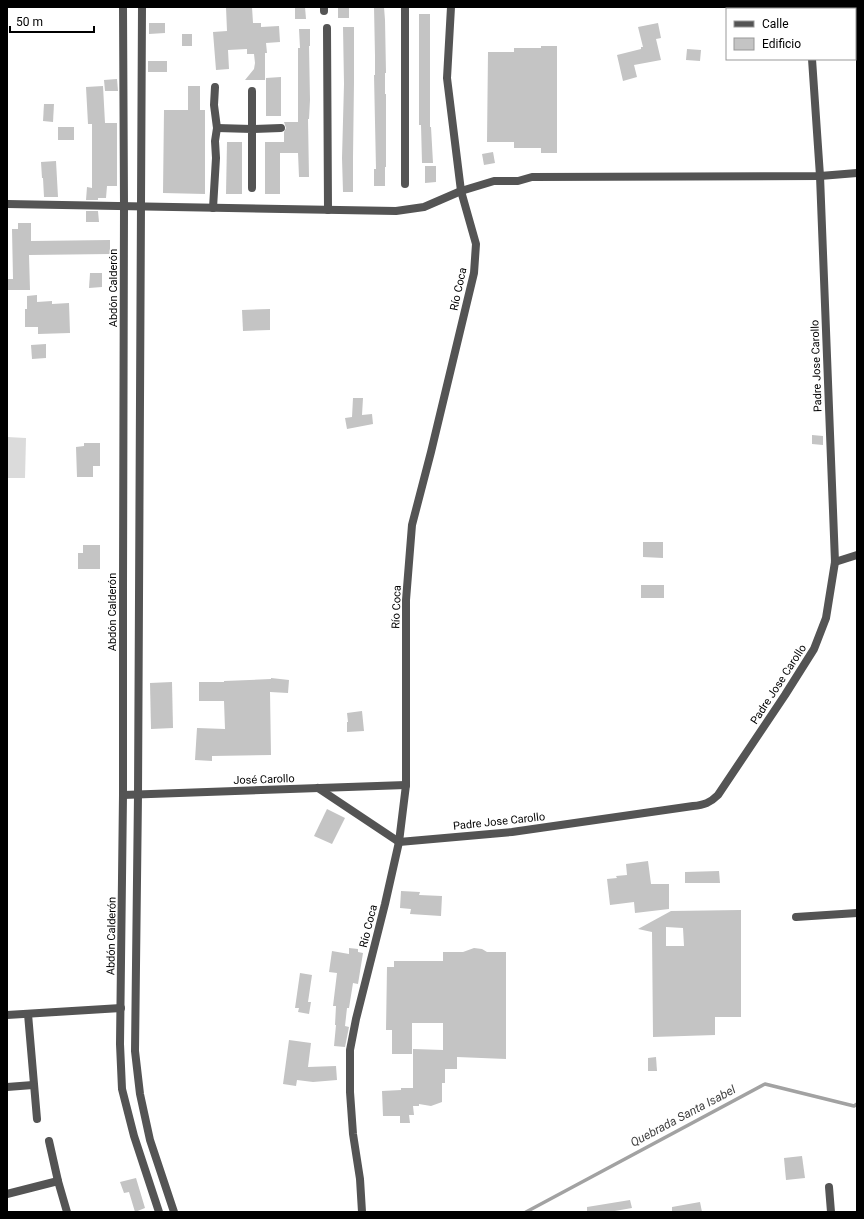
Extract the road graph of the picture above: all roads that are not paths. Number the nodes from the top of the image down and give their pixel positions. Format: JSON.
{"nodes":[{"id":1,"x":123,"y":7,"type":"edge"},
{"id":2,"x":142,"y":7,"type":"edge"},
{"id":3,"x":405,"y":7,"type":"edge"},
{"id":4,"x":451,"y":7,"type":"edge"},
{"id":5,"x":327,"y":28,"type":"dead end"},
{"id":6,"x":812,"y":60,"type":"edge"},
{"id":7,"x":215,"y":86,"type":"dead end"},
{"id":8,"x":252,"y":91,"type":"dead end"},
{"id":9,"x":217,"y":128,"type":"junction"},
{"id":10,"x":281,"y":128,"type":"dead end"},
{"id":11,"x":252,"y":129,"type":"junction"},
{"id":12,"x":857,"y":173,"type":"edge"},
{"id":13,"x":820,"y":176,"type":"junction"},
{"id":14,"x":405,"y":184,"type":"dead end"},
{"id":15,"x":252,"y":188,"type":"dead end"},
{"id":16,"x":461,"y":191,"type":"junction"},
{"id":17,"x":7,"y":204,"type":"edge"},
{"id":18,"x":124,"y":206,"type":"junction"},
{"id":19,"x":141,"y":207,"type":"junction"},
{"id":20,"x":213,"y":208,"type":"junction"},
{"id":21,"x":328,"y":210,"type":"junction"},
{"id":22,"x":857,"y":555,"type":"edge"},
{"id":23,"x":834,"y":562,"type":"junction"},
{"id":24,"x":406,"y":785,"type":"junction"},
{"id":25,"x":318,"y":788,"type":"junction"},
{"id":26,"x":123,"y":795,"type":"junction"},
{"id":27,"x":138,"y":795,"type":"junction"},
{"id":28,"x":399,"y":842,"type":"junction"},
{"id":29,"x":857,"y":913,"type":"edge"},
{"id":30,"x":796,"y":917,"type":"dead end"},
{"id":31,"x":121,"y":1008,"type":"junction"},
{"id":32,"x":28,"y":1014,"type":"junction"},
{"id":33,"x":7,"y":1015,"type":"edge"},
{"id":34,"x":34,"y":1085,"type":"junction"},
{"id":35,"x":7,"y":1087,"type":"edge"},
{"id":36,"x":37,"y":1120,"type":"dead end"},
{"id":37,"x":48,"y":1141,"type":"dead end"},
{"id":38,"x":58,"y":1181,"type":"junction"},
{"id":39,"x":829,"y":1187,"type":"dead end"},
{"id":40,"x":7,"y":1194,"type":"edge"},
{"id":41,"x":66,"y":1212,"type":"edge"},
{"id":42,"x":159,"y":1212,"type":"edge"},
{"id":43,"x":174,"y":1212,"type":"edge"},
{"id":44,"x":362,"y":1212,"type":"edge"},
{"id":45,"x":831,"y":1212,"type":"edge"}],
"edges":[{"from":1,"to":18,"type":"street","name":"Abdón Calderón"},
{"from":2,"to":19,"type":"street"},
{"from":3,"to":14,"type":"street"},
{"from":4,"to":16,"type":"street","name":"Río Coca"},
{"from":5,"to":21,"type":"street"},
{"from":6,"to":13,"type":"street","name":"Padre Jose Carollo"},
{"from":7,"to":9,"type":"street"},
{"from":8,"to":11,"type":"street"},
{"from":9,"to":11,"type":"street"},
{"from":9,"to":20,"type":"street"},
{"from":10,"to":11,"type":"street"},
{"from":11,"to":15,"type":"street"},
{"from":12,"to":13,"type":"street"},
{"from":13,"to":16,"type":"street"},
{"from":13,"to":23,"type":"street","name":"Padre Jose Carollo"},
{"from":16,"to":21,"type":"street"},
{"from":16,"to":24,"type":"street","name":"Río Coca"},
{"from":17,"to":18,"type":"street"},
{"from":18,"to":19,"type":"street"},
{"from":18,"to":26,"type":"street","name":"Abdón Calderón"},
{"from":19,"to":20,"type":"street"},
{"from":19,"to":27,"type":"street"},
{"from":20,"to":21,"type":"street"},
{"from":22,"to":23,"type":"street"},
{"from":23,"to":28,"type":"street","name":"Padre Jose Carollo"},
{"from":24,"to":25,"type":"street","name":"José Carollo"},
{"from":24,"to":28,"type":"street","name":"Río Coca"},
{"from":25,"to":27,"type":"street","name":"José Carollo"},
{"from":25,"to":28,"type":"street"},
{"from":26,"to":27,"type":"street","name":"José Carollo"},
{"from":26,"to":31,"type":"street","name":"Abdón Calderón"},
{"from":27,"to":43,"type":"street"},
{"from":28,"to":44,"type":"street","name":"Río Coca"},
{"from":29,"to":30,"type":"street"},
{"from":31,"to":32,"type":"street"},
{"from":31,"to":42,"type":"street","name":"Abdón Calderón"},
{"from":32,"to":33,"type":"street"},
{"from":32,"to":34,"type":"street"},
{"from":34,"to":35,"type":"street"},
{"from":34,"to":36,"type":"street"},
{"from":37,"to":38,"type":"street"},
{"from":38,"to":40,"type":"street"},
{"from":38,"to":41,"type":"street"},
{"from":39,"to":45,"type":"street"}]}
